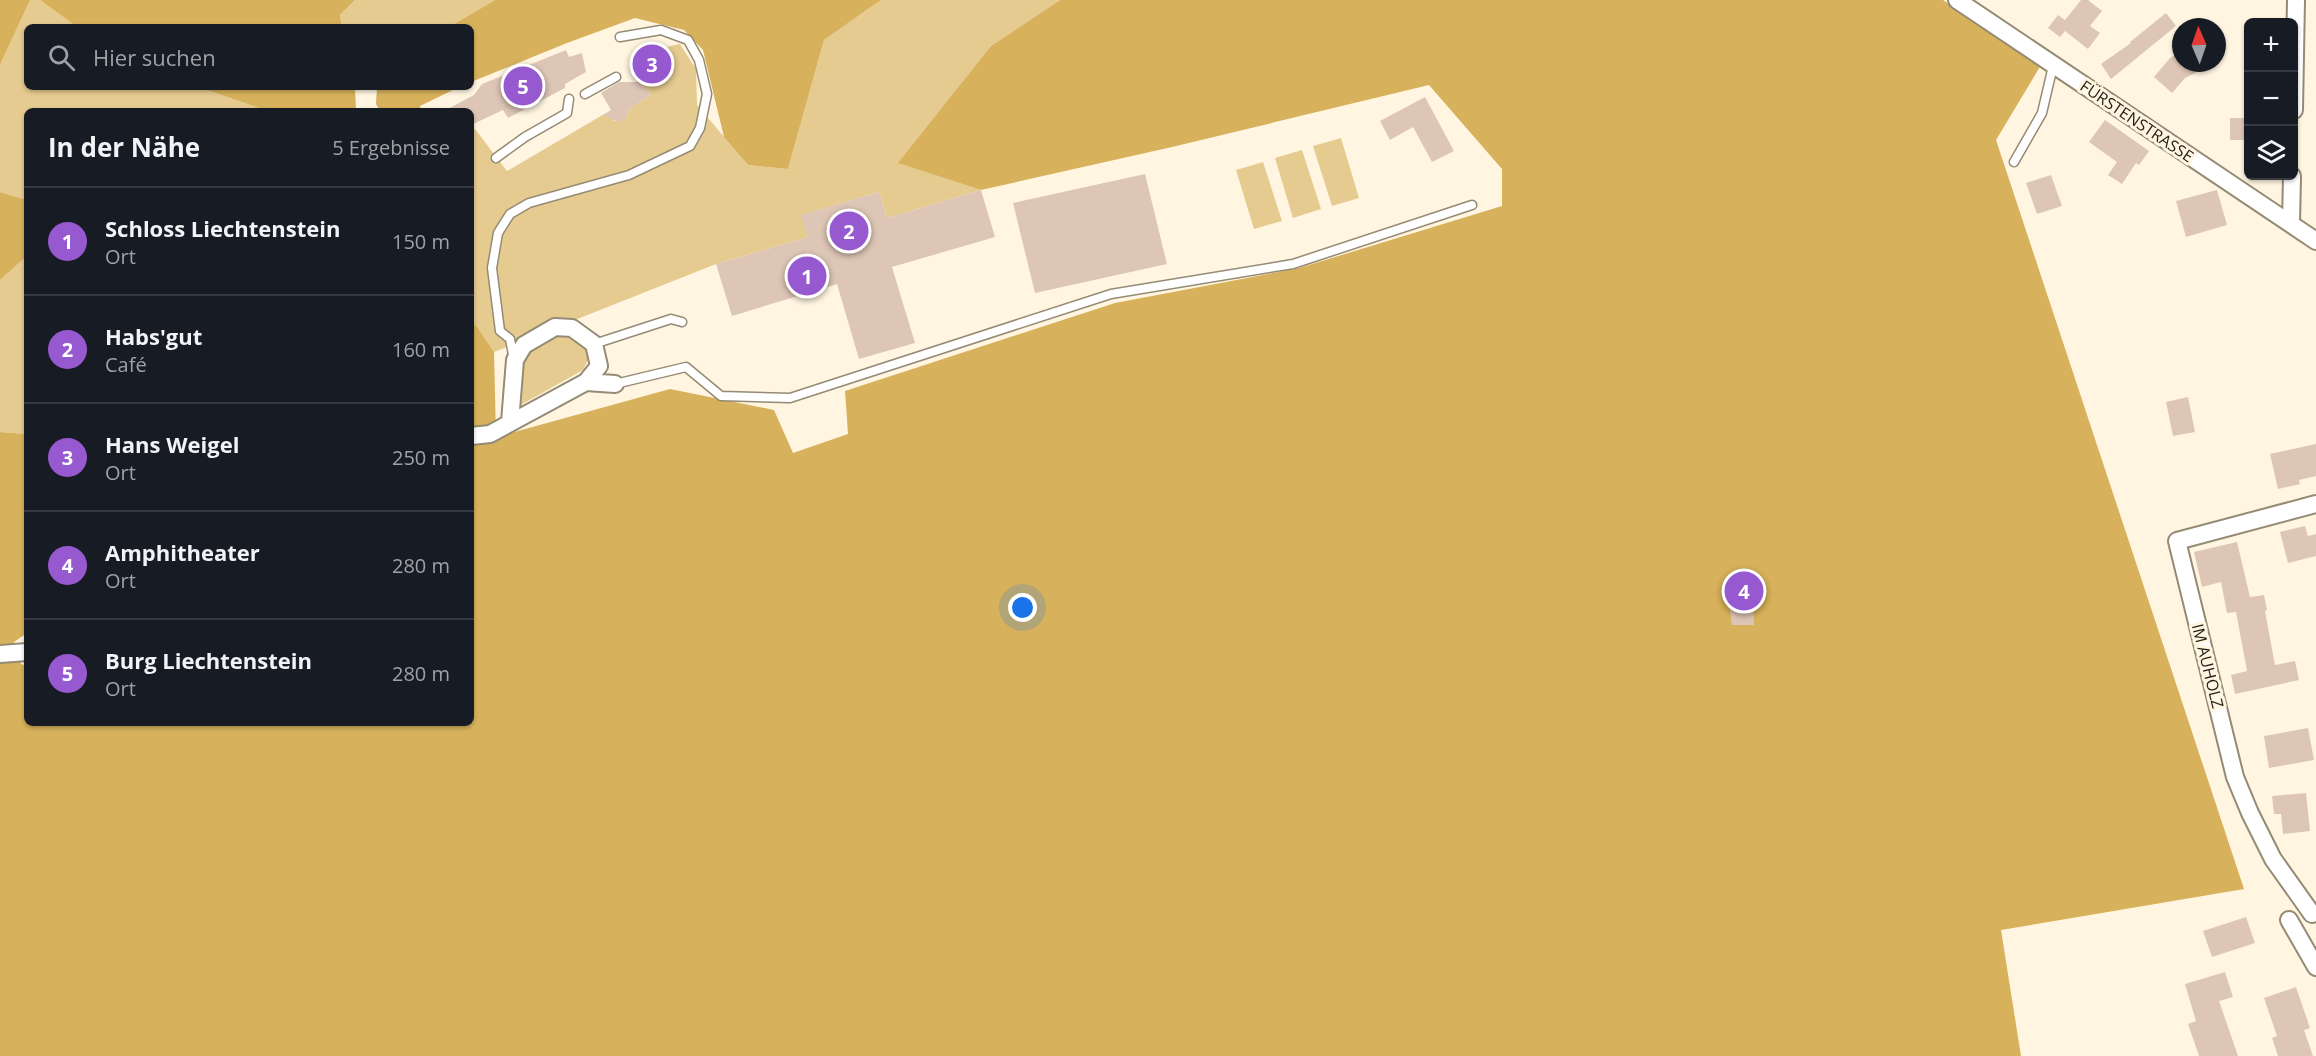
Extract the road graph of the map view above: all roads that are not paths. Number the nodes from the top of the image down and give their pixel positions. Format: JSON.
{"nodes":[{"id":1,"x":1957,"y":0,"type":"edge"},
{"id":2,"x":2296,"y":0,"type":"edge"},
{"id":3,"x":620,"y":37,"type":"dead end"},
{"id":4,"x":2053,"y":66,"type":"junction"},
{"id":5,"x":2295,"y":72,"type":"edge"},
{"id":6,"x":616,"y":77,"type":"dead end"},
{"id":7,"x":585,"y":94,"type":"dead end"},
{"id":8,"x":569,"y":99,"type":"dead end"},
{"id":9,"x":496,"y":158,"type":"dead end"},
{"id":10,"x":2014,"y":162,"type":"dead end"},
{"id":11,"x":2292,"y":180,"type":"edge"},
{"id":12,"x":1472,"y":205,"type":"dead end"},
{"id":13,"x":2291,"y":223,"type":"junction"},
{"id":14,"x":2316,"y":241,"type":"edge"},
{"id":15,"x":682,"y":322,"type":"dead end"},
{"id":16,"x":594,"y":344,"type":"junction"},
{"id":17,"x":514,"y":360,"type":"junction"},
{"id":18,"x":586,"y":382,"type":"junction"},
{"id":19,"x":615,"y":384,"type":"joint"},
{"id":20,"x":510,"y":422,"type":"junction"},
{"id":21,"x":474,"y":436,"type":"edge"},
{"id":22,"x":2316,"y":504,"type":"edge"},
{"id":23,"x":24,"y":652,"type":"edge"},
{"id":24,"x":0,"y":654,"type":"edge"},
{"id":25,"x":2312,"y":914,"type":"dead end"},
{"id":26,"x":2289,"y":920,"type":"dead end"},
{"id":27,"x":2316,"y":967,"type":"edge"}],
"edges":[{"from":1,"to":4,"type":"street","name":"FÜRSTENSTRASSE"},
{"from":2,"to":5,"type":"street"},
{"from":3,"to":17,"type":"lane"},
{"from":4,"to":10,"type":"lane"},
{"from":4,"to":13,"type":"street","name":"FÜRSTENSTRASSE"},
{"from":6,"to":7,"type":"lane"},
{"from":8,"to":9,"type":"lane"},
{"from":11,"to":13,"type":"street"},
{"from":12,"to":19,"type":"lane"},
{"from":13,"to":14,"type":"street","name":"FÜRSTENSTRASSE"},
{"from":15,"to":16,"type":"lane"},
{"from":16,"to":17,"type":"street"},
{"from":16,"to":18,"type":"street"},
{"from":17,"to":20,"type":"street"},
{"from":18,"to":19,"type":"street"},
{"from":18,"to":20,"type":"street"},
{"from":20,"to":21,"type":"street"},
{"from":22,"to":25,"type":"street","name":"IM AUHOLZ"},
{"from":23,"to":24,"type":"street"},
{"from":26,"to":27,"type":"street"}]}
